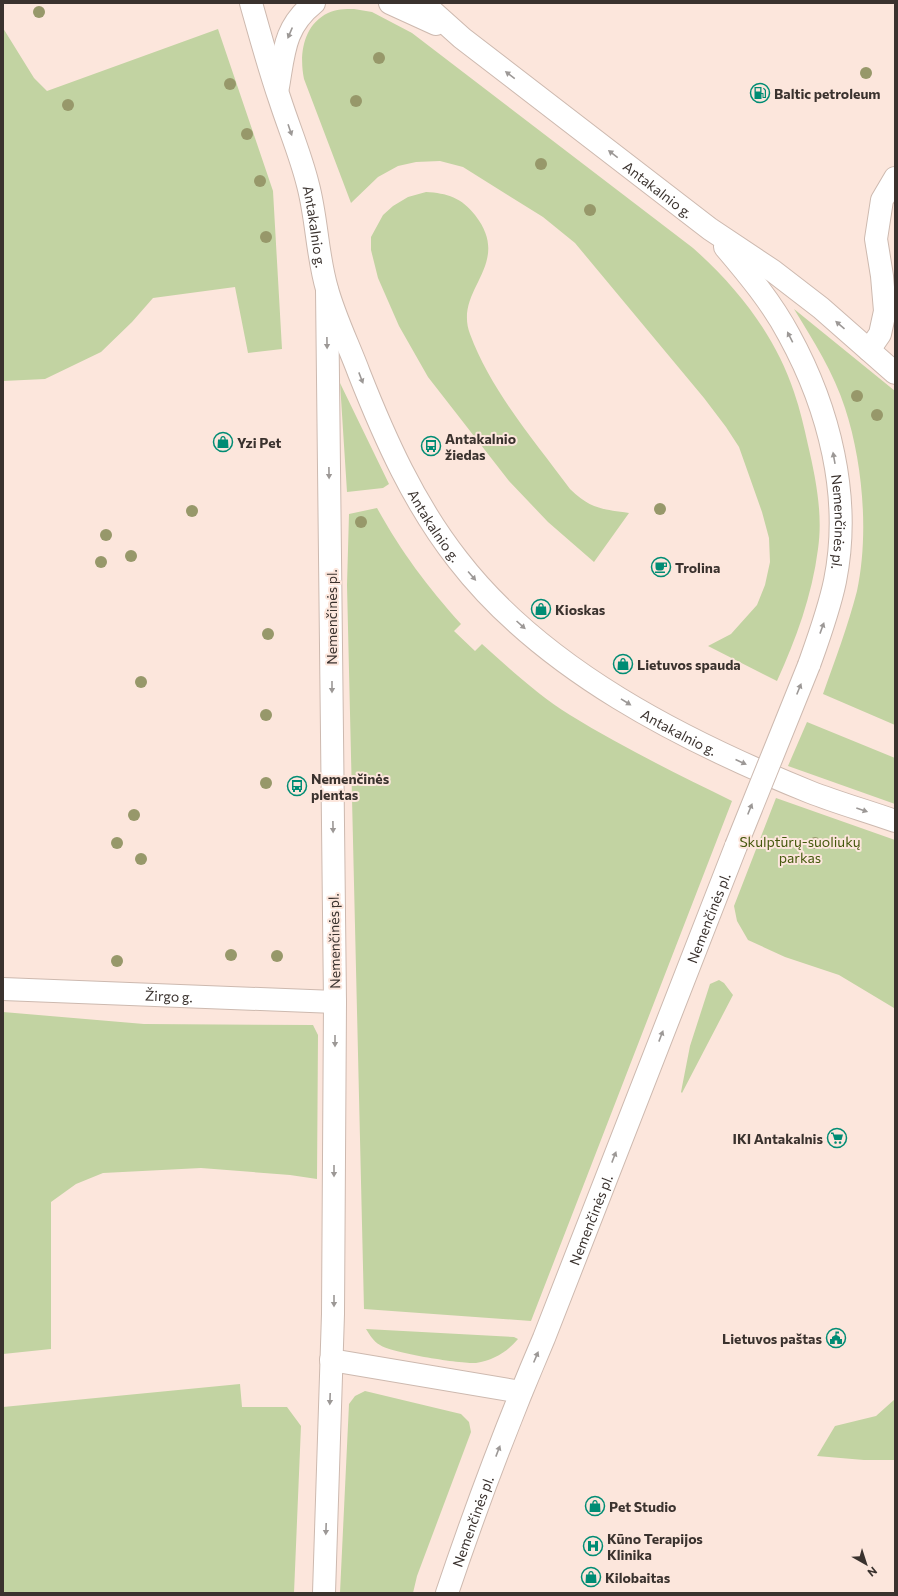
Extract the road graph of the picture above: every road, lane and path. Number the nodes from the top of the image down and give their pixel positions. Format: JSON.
{"nodes":[{"id":1,"x":251,"y":3,"type":"edge"},
{"id":2,"x":314,"y":3,"type":"edge"},
{"id":3,"x":390,"y":3,"type":"edge"},
{"id":4,"x":423,"y":3,"type":"edge"},
{"id":5,"x":462,"y":38,"type":"junction"},
{"id":6,"x":277,"y":93,"type":"junction"},
{"id":7,"x":895,"y":178,"type":"edge"},
{"id":8,"x":710,"y":229,"type":"junction"},
{"id":9,"x":327,"y":290,"type":"junction"},
{"id":10,"x":869,"y":350,"type":"junction"},
{"id":11,"x":895,"y":374,"type":"edge"},
{"id":12,"x":895,"y":821,"type":"edge"},
{"id":13,"x":3,"y":989,"type":"edge"},
{"id":14,"x":335,"y":1002,"type":"junction"},
{"id":15,"x":331,"y":1360,"type":"junction"},
{"id":16,"x":521,"y":1392,"type":"junction"},
{"id":17,"x":324,"y":1593,"type":"edge"},
{"id":18,"x":447,"y":1593,"type":"edge"}],
"edges":[{"from":1,"to":6,"type":"main road","name":"Antakalnio g."},
{"from":2,"to":6,"type":"main road","one_way":true},
{"from":3,"to":5,"type":"main road"},
{"from":4,"to":5,"type":"main road","name":"Antakalnio g."},
{"from":8,"to":5,"type":"main road","name":"Antakalnio g.","one_way":true},
{"from":6,"to":9,"type":"main road","name":"Antakalnio g.","one_way":true},
{"from":7,"to":10,"type":"main road"},
{"from":10,"to":8,"type":"main road","name":"Antakalnio g.","one_way":true},
{"from":16,"to":8,"type":"main road","name":"Nemenčinės pl.","one_way":true,"bridge":true},
{"from":9,"to":12,"type":"main road","name":"Antakalnio g.","one_way":true},
{"from":9,"to":14,"type":"main road","name":"Nemenčinės pl.","one_way":true},
{"from":10,"to":11,"type":"main road","name":"Antakalnio g."},
{"from":13,"to":14,"type":"main road","name":"Žirgo g."},
{"from":14,"to":15,"type":"main road","name":"Nemenčinės pl.","one_way":true},
{"from":15,"to":16,"type":"main road"},
{"from":15,"to":17,"type":"main road","name":"Nemenčinės pl.","one_way":true},
{"from":18,"to":16,"type":"main road","name":"Nemenčinės pl.","one_way":true}]}
